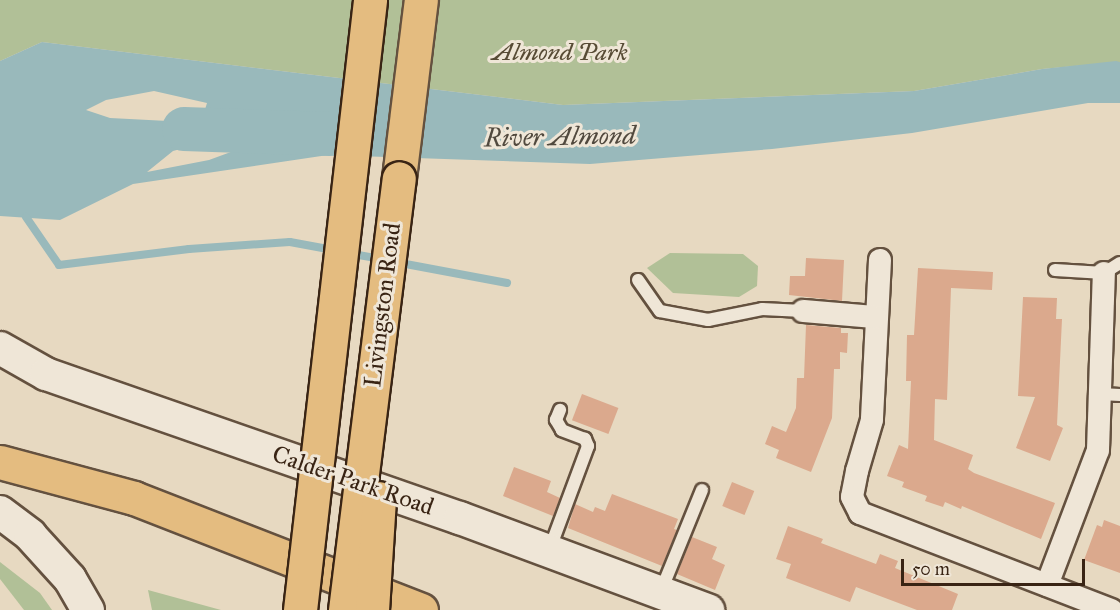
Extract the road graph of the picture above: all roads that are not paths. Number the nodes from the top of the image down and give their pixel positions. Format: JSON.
{"nodes":[{"id":1,"x":370,"y":0,"type":"edge"},
{"id":2,"x":421,"y":0,"type":"edge"},
{"id":3,"x":399,"y":178,"type":"junction"},
{"id":4,"x":880,"y":260,"type":"dead end"},
{"id":5,"x":1112,"y":268,"type":"edge"},
{"id":6,"x":1055,"y":270,"type":"dead end"},
{"id":7,"x":638,"y":280,"type":"dead end"},
{"id":8,"x":803,"y":311,"type":"joint"},
{"id":9,"x":875,"y":317,"type":"junction"},
{"id":10,"x":0,"y":348,"type":"edge"},
{"id":11,"x":1110,"y":394,"type":"edge"},
{"id":12,"x":560,"y":410,"type":"dead end"},
{"id":13,"x":0,"y":462,"type":"edge"},
{"id":14,"x":702,"y":490,"type":"dead end"},
{"id":15,"x":0,"y":512,"type":"edge"},
{"id":16,"x":549,"y":550,"type":"junction"},
{"id":17,"x":1047,"y":585,"type":"junction"},
{"id":18,"x":661,"y":591,"type":"junction"},
{"id":19,"x":1106,"y":609,"type":"edge"},
{"id":20,"x":88,"y":610,"type":"edge"},
{"id":21,"x":300,"y":610,"type":"edge"},
{"id":22,"x":345,"y":610,"type":"edge"},
{"id":23,"x":372,"y":610,"type":"edge"},
{"id":24,"x":421,"y":610,"type":"edge"},
{"id":25,"x":708,"y":610,"type":"edge"}],
"edges":[{"from":1,"to":21,"type":"main road","name":"Livingston Road","bridge":true},
{"from":2,"to":3,"type":"main road","name":"Livingston Road"},
{"from":3,"to":22,"type":"main road","name":"Livingston Road","bridge":true},
{"from":3,"to":23,"type":"main road","bridge":true},
{"from":4,"to":9,"type":"street"},
{"from":5,"to":6,"type":"lane"},
{"from":5,"to":11,"type":"street"},
{"from":7,"to":8,"type":"lane"},
{"from":8,"to":9,"type":"street"},
{"from":9,"to":17,"type":"street"},
{"from":10,"to":16,"type":"main road","name":"Calder Park Road"},
{"from":11,"to":17,"type":"street"},
{"from":12,"to":16,"type":"lane"},
{"from":13,"to":24,"type":"main road"},
{"from":14,"to":18,"type":"lane"},
{"from":15,"to":20,"type":"main road"},
{"from":16,"to":18,"type":"main road","name":"Calder Park Road"},
{"from":17,"to":19,"type":"street"},
{"from":18,"to":25,"type":"main road","name":"Calder Park Road"}]}
